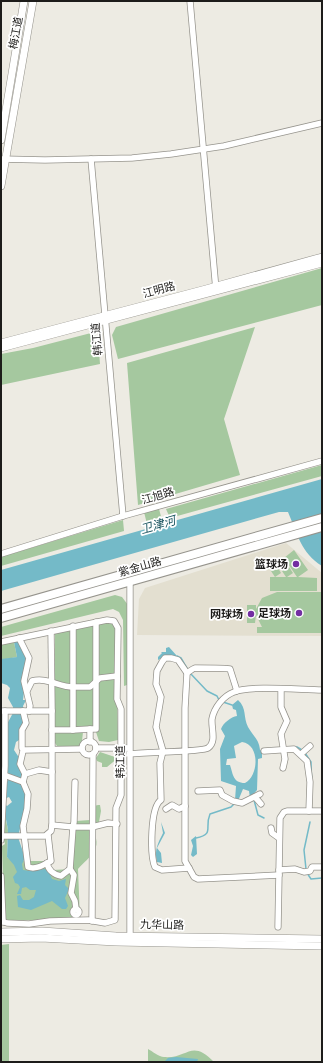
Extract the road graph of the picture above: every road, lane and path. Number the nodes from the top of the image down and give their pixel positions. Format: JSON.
{"nodes":[{"id":1,"x":24,"y":1,"type":"edge"},
{"id":2,"x":33,"y":1,"type":"edge"},
{"id":3,"x":190,"y":1,"type":"edge"},
{"id":4,"x":322,"y":123,"type":"edge"},
{"id":5,"x":1,"y":140,"type":"edge"},
{"id":6,"x":204,"y":149,"type":"junction"},
{"id":7,"x":3,"y":159,"type":"edge"},
{"id":8,"x":91,"y":159,"type":"junction"},
{"id":9,"x":1,"y":186,"type":"edge"},
{"id":10,"x":322,"y":257,"type":"edge"},
{"id":11,"x":322,"y":263,"type":"edge"},
{"id":12,"x":216,"y":289,"type":"junction"},
{"id":13,"x":105,"y":319,"type":"junction"},
{"id":14,"x":1,"y":342,"type":"edge"},
{"id":15,"x":1,"y":348,"type":"edge"},
{"id":16,"x":322,"y":461,"type":"edge"},
{"id":17,"x":122,"y":516,"type":"junction"},
{"id":18,"x":322,"y":518,"type":"edge"},
{"id":19,"x":322,"y":527,"type":"edge"},
{"id":20,"x":1,"y":554,"type":"edge"},
{"id":21,"x":130,"y":582,"type":"junction"},
{"id":22,"x":1,"y":609,"type":"edge"},
{"id":23,"x":1,"y":618,"type":"edge"},
{"id":24,"x":96,"y":622,"type":"junction"},
{"id":25,"x":73,"y":626,"type":"junction"},
{"id":26,"x":51,"y":631,"type":"junction"},
{"id":27,"x":19,"y":638,"type":"junction"},
{"id":28,"x":1,"y":642,"type":"edge"},
{"id":29,"x":28,"y":668,"type":"junction"},
{"id":30,"x":189,"y":672,"type":"junction"},
{"id":31,"x":117,"y":676,"type":"junction"},
{"id":32,"x":32,"y":681,"type":"junction"},
{"id":33,"x":52,"y":681,"type":"junction"},
{"id":34,"x":96,"y":682,"type":"junction"},
{"id":35,"x":73,"y":687,"type":"junction"},
{"id":36,"x":281,"y":690,"type":"junction"},
{"id":37,"x":322,"y":690,"type":"edge"},
{"id":38,"x":27,"y":691,"type":"junction"},
{"id":39,"x":237,"y":691,"type":"junction"},
{"id":40,"x":3,"y":711,"type":"edge"},
{"id":41,"x":26,"y":711,"type":"junction"},
{"id":42,"x":52,"y":711,"type":"junction"},
{"id":43,"x":52,"y":730,"type":"junction"},
{"id":44,"x":73,"y":730,"type":"junction"},
{"id":45,"x":90,"y":730,"type":"junction"},
{"id":46,"x":90,"y":742,"type":"junction"},
{"id":47,"x":82,"y":748,"type":"junction"},
{"id":48,"x":96,"y":748,"type":"junction"},
{"id":49,"x":120,"y":748,"type":"junction"},
{"id":50,"x":284,"y":748,"type":"junction"},
{"id":51,"x":308,"y":748,"type":"dead end"},
{"id":52,"x":52,"y":749,"type":"junction"},
{"id":53,"x":23,"y":750,"type":"junction"},
{"id":54,"x":130,"y":751,"type":"junction"},
{"id":55,"x":163,"y":751,"type":"junction"},
{"id":56,"x":185,"y":751,"type":"junction"},
{"id":57,"x":264,"y":751,"type":"dead end"},
{"id":58,"x":93,"y":754,"type":"junction"},
{"id":59,"x":301,"y":754,"type":"junction"},
{"id":60,"x":282,"y":768,"type":"dead end"},
{"id":61,"x":52,"y":772,"type":"junction"},
{"id":62,"x":25,"y":774,"type":"junction"},
{"id":63,"x":4,"y":775,"type":"junction"},
{"id":64,"x":24,"y":782,"type":"junction"},
{"id":65,"x":75,"y":782,"type":"dead end"},
{"id":66,"x":198,"y":791,"type":"dead end"},
{"id":67,"x":2,"y":802,"type":"edge"},
{"id":68,"x":261,"y":804,"type":"dead end"},
{"id":69,"x":185,"y":806,"type":"junction"},
{"id":70,"x":168,"y":807,"type":"dead end"},
{"id":71,"x":309,"y":811,"type":"junction"},
{"id":72,"x":322,"y":811,"type":"edge"},
{"id":73,"x":117,"y":824,"type":"junction"},
{"id":74,"x":52,"y":825,"type":"junction"},
{"id":75,"x":72,"y":826,"type":"junction"},
{"id":76,"x":92,"y":827,"type":"junction"},
{"id":77,"x":271,"y":828,"type":"dead end"},
{"id":78,"x":48,"y":835,"type":"junction"},
{"id":79,"x":3,"y":836,"type":"edge"},
{"id":80,"x":22,"y":836,"type":"junction"},
{"id":81,"x":279,"y":838,"type":"junction"},
{"id":82,"x":1,"y":840,"type":"edge"},
{"id":83,"x":47,"y":863,"type":"junction"},
{"id":84,"x":322,"y":867,"type":"edge"},
{"id":85,"x":189,"y":868,"type":"junction"},
{"id":86,"x":70,"y":869,"type":"junction"},
{"id":87,"x":279,"y":873,"type":"junction"},
{"id":88,"x":1,"y":876,"type":"edge"},
{"id":89,"x":76,"y":915,"type":"junction"},
{"id":90,"x":2,"y":921,"type":"edge"},
{"id":91,"x":92,"y":921,"type":"junction"},
{"id":92,"x":278,"y":927,"type":"dead end"},
{"id":93,"x":1,"y":932,"type":"edge"},
{"id":94,"x":1,"y":939,"type":"edge"},
{"id":95,"x":130,"y":939,"type":"junction"},
{"id":96,"x":322,"y":939,"type":"edge"},
{"id":97,"x":322,"y":946,"type":"edge"}],
"edges":[{"from":1,"to":5,"type":"street","name":"梅江道"},
{"from":2,"to":7,"type":"street","name":"梅江道"},
{"from":3,"to":6,"type":"street"},
{"from":4,"to":6,"type":"street"},
{"from":6,"to":8,"type":"street"},
{"from":6,"to":12,"type":"street"},
{"from":7,"to":8,"type":"street"},
{"from":7,"to":9,"type":"street","name":"梅江道"},
{"from":8,"to":13,"type":"street","name":"韩江道"},
{"from":10,"to":12,"type":"street","name":"江明路"},
{"from":11,"to":12,"type":"street","name":"江明路"},
{"from":12,"to":13,"type":"street","name":"江明路"},
{"from":13,"to":14,"type":"street","name":"江明路"},
{"from":13,"to":15,"type":"street","name":"江明路"},
{"from":13,"to":17,"type":"street","name":"韩江道"},
{"from":16,"to":17,"type":"street","name":"江旭路"},
{"from":17,"to":20,"type":"street","name":"江旭路"},
{"from":18,"to":22,"type":"main road","name":"紫金山路"},
{"from":19,"to":21,"type":"main road","name":"紫金山路"},
{"from":21,"to":23,"type":"main road","name":"紫金山路"},
{"from":21,"to":54,"type":"street","name":"韩江道"},
{"from":24,"to":25,"type":"street"},
{"from":24,"to":31,"type":"street"},
{"from":24,"to":34,"type":"street"},
{"from":25,"to":26,"type":"street"},
{"from":25,"to":35,"type":"street"},
{"from":26,"to":27,"type":"street"},
{"from":26,"to":33,"type":"street"},
{"from":27,"to":28,"type":"street"},
{"from":27,"to":29,"type":"street"},
{"from":29,"to":32,"type":"street"},
{"from":29,"to":38,"type":"street"},
{"from":30,"to":39,"type":"street"},
{"from":30,"to":55,"type":"street"},
{"from":30,"to":56,"type":"street"},
{"from":31,"to":34,"type":"street"},
{"from":31,"to":49,"type":"street"},
{"from":32,"to":33,"type":"street"},
{"from":32,"to":38,"type":"street"},
{"from":33,"to":35,"type":"street"},
{"from":33,"to":42,"type":"street"},
{"from":34,"to":35,"type":"street"},
{"from":34,"to":45,"type":"street"},
{"from":35,"to":44,"type":"street"},
{"from":36,"to":37,"type":"street"},
{"from":36,"to":39,"type":"street"},
{"from":36,"to":50,"type":"street"},
{"from":38,"to":41,"type":"street"},
{"from":39,"to":56,"type":"street"},
{"from":40,"to":41,"type":"street"},
{"from":40,"to":63,"type":"street"},
{"from":41,"to":42,"type":"street"},
{"from":41,"to":53,"type":"street"},
{"from":42,"to":43,"type":"street"},
{"from":43,"to":44,"type":"street"},
{"from":43,"to":52,"type":"street"},
{"from":44,"to":45,"type":"street"},
{"from":45,"to":46,"type":"street"},
{"from":46,"to":47,"type":"street"},
{"from":46,"to":48,"type":"street"},
{"from":47,"to":52,"type":"street"},
{"from":47,"to":58,"type":"street"},
{"from":48,"to":49,"type":"street"},
{"from":48,"to":58,"type":"street"},
{"from":49,"to":54,"type":"street"},
{"from":49,"to":73,"type":"street"},
{"from":50,"to":57,"type":"street"},
{"from":50,"to":59,"type":"street"},
{"from":50,"to":60,"type":"street"},
{"from":51,"to":59,"type":"street"},
{"from":52,"to":53,"type":"street"},
{"from":52,"to":61,"type":"street"},
{"from":53,"to":62,"type":"street"},
{"from":54,"to":55,"type":"street"},
{"from":54,"to":95,"type":"street","name":"韩江道"},
{"from":55,"to":56,"type":"street"},
{"from":55,"to":85,"type":"street"},
{"from":56,"to":69,"type":"street"},
{"from":58,"to":76,"type":"street"},
{"from":59,"to":71,"type":"street"},
{"from":61,"to":62,"type":"street"},
{"from":61,"to":74,"type":"street"},
{"from":62,"to":64,"type":"street"},
{"from":63,"to":64,"type":"street"},
{"from":63,"to":67,"type":"street"},
{"from":64,"to":80,"type":"street"},
{"from":65,"to":75,"type":"street"},
{"from":66,"to":68,"type":"street"},
{"from":67,"to":79,"type":"street"},
{"from":69,"to":70,"type":"street"},
{"from":69,"to":85,"type":"street"},
{"from":71,"to":72,"type":"street"},
{"from":71,"to":81,"type":"street"},
{"from":73,"to":76,"type":"street"},
{"from":73,"to":91,"type":"street"},
{"from":74,"to":75,"type":"street"},
{"from":74,"to":78,"type":"street"},
{"from":75,"to":76,"type":"street"},
{"from":75,"to":86,"type":"street"},
{"from":76,"to":91,"type":"street"},
{"from":77,"to":81,"type":"street"},
{"from":78,"to":80,"type":"street"},
{"from":78,"to":83,"type":"street"},
{"from":79,"to":80,"type":"street"},
{"from":79,"to":82,"type":"street"},
{"from":80,"to":83,"type":"street"},
{"from":81,"to":87,"type":"street"},
{"from":83,"to":86,"type":"street"},
{"from":84,"to":87,"type":"street"},
{"from":85,"to":87,"type":"street"},
{"from":86,"to":89,"type":"street"},
{"from":87,"to":92,"type":"street"},
{"from":88,"to":90,"type":"street"},
{"from":89,"to":90,"type":"street"},
{"from":89,"to":91,"type":"street"},
{"from":93,"to":95,"type":"street","name":"九华山路"},
{"from":94,"to":95,"type":"street","name":"九华山路"},
{"from":95,"to":96,"type":"street","name":"九华山路"},
{"from":95,"to":97,"type":"street","name":"九华山路"}]}
